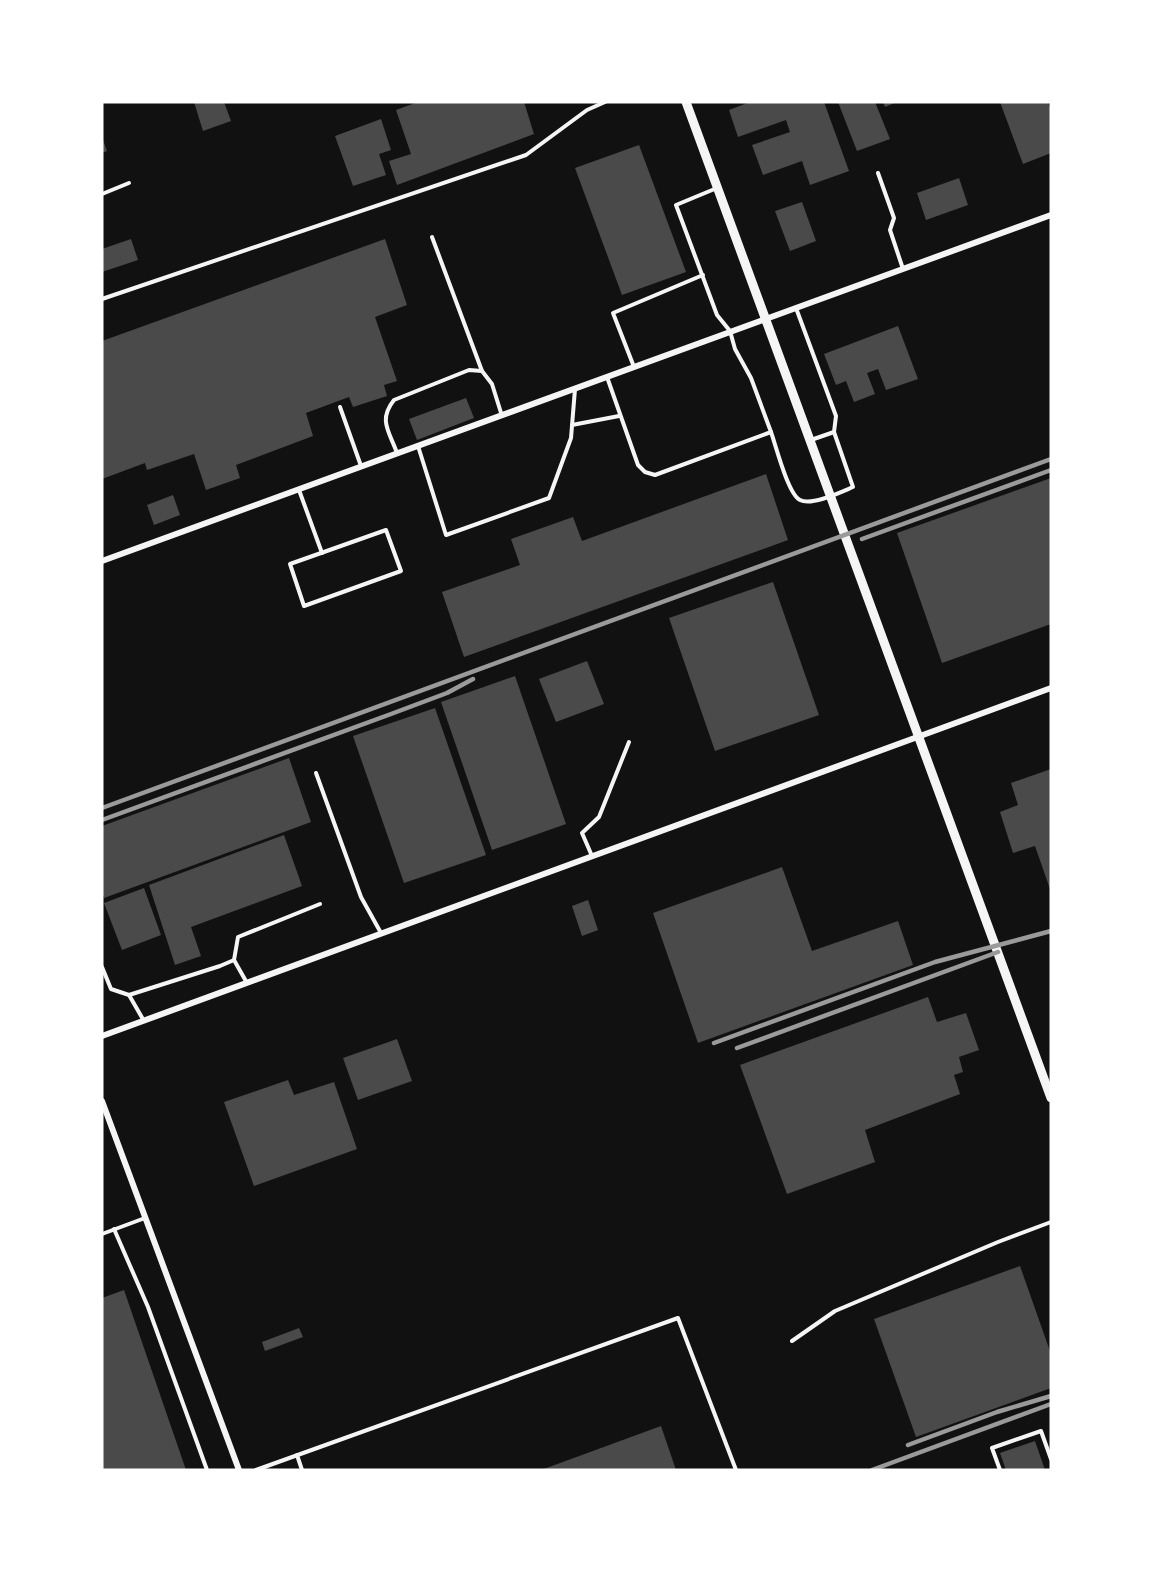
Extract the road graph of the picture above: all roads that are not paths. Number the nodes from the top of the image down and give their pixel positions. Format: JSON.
{"nodes":[{"id":1,"x":605,"y":102,"type":"edge"},
{"id":2,"x":686,"y":102,"type":"edge"},
{"id":3,"x":878,"y":173,"type":"dead end"},
{"id":4,"x":129,"y":183,"type":"dead end"},
{"id":5,"x":717,"y":188,"type":"junction"},
{"id":6,"x":102,"y":194,"type":"edge"},
{"id":7,"x":1051,"y":215,"type":"edge"},
{"id":8,"x":432,"y":237,"type":"dead end"},
{"id":9,"x":903,"y":268,"type":"junction"},
{"id":10,"x":703,"y":275,"type":"junction"},
{"id":11,"x":102,"y":299,"type":"edge"},
{"id":12,"x":796,"y":308,"type":"junction"},
{"id":13,"x":764,"y":319,"type":"junction"},
{"id":14,"x":730,"y":332,"type":"junction"},
{"id":15,"x":634,"y":367,"type":"junction"},
{"id":16,"x":482,"y":371,"type":"junction"},
{"id":17,"x":607,"y":377,"type":"junction"},
{"id":18,"x":575,"y":389,"type":"junction"},
{"id":19,"x":340,"y":407,"type":"dead end"},
{"id":20,"x":502,"y":416,"type":"junction"},
{"id":21,"x":620,"y":416,"type":"junction"},
{"id":22,"x":572,"y":425,"type":"junction"},
{"id":23,"x":771,"y":432,"type":"junction"},
{"id":24,"x":834,"y":432,"type":"junction"},
{"id":25,"x":809,"y":440,"type":"junction"},
{"id":26,"x":418,"y":446,"type":"junction"},
{"id":27,"x":398,"y":454,"type":"junction"},
{"id":28,"x":361,"y":467,"type":"junction"},
{"id":29,"x":299,"y":490,"type":"junction"},
{"id":30,"x":830,"y":496,"type":"junction"},
{"id":31,"x":322,"y":553,"type":"junction"},
{"id":32,"x":102,"y":561,"type":"edge"},
{"id":33,"x":1051,"y":688,"type":"edge"},
{"id":34,"x":918,"y":737,"type":"junction"},
{"id":35,"x":629,"y":742,"type":"dead end"},
{"id":36,"x":316,"y":773,"type":"dead end"},
{"id":37,"x":592,"y":857,"type":"junction"},
{"id":38,"x":320,"y":904,"type":"dead end"},
{"id":39,"x":382,"y":934,"type":"junction"},
{"id":40,"x":234,"y":960,"type":"junction"},
{"id":41,"x":102,"y":967,"type":"edge"},
{"id":42,"x":247,"y":983,"type":"junction"},
{"id":43,"x":129,"y":995,"type":"junction"},
{"id":44,"x":144,"y":1021,"type":"junction"},
{"id":45,"x":102,"y":1036,"type":"edge"},
{"id":46,"x":1051,"y":1098,"type":"edge"},
{"id":47,"x":102,"y":1101,"type":"edge"},
{"id":48,"x":145,"y":1218,"type":"junction"},
{"id":49,"x":1051,"y":1222,"type":"edge"},
{"id":50,"x":114,"y":1229,"type":"junction"},
{"id":51,"x":102,"y":1234,"type":"edge"},
{"id":52,"x":792,"y":1341,"type":"dead end"},
{"id":53,"x":297,"y":1455,"type":"junction"},
{"id":54,"x":1051,"y":1459,"type":"edge"},
{"id":55,"x":207,"y":1470,"type":"edge"},
{"id":56,"x":239,"y":1470,"type":"edge"},
{"id":57,"x":256,"y":1470,"type":"edge"},
{"id":58,"x":302,"y":1470,"type":"edge"},
{"id":59,"x":736,"y":1470,"type":"edge"},
{"id":60,"x":1000,"y":1470,"type":"edge"}],
"edges":[{"from":1,"to":11,"type":"lane"},
{"from":2,"to":5,"type":"street"},
{"from":3,"to":9,"type":"lane"},
{"from":4,"to":6,"type":"lane"},
{"from":5,"to":10,"type":"lane"},
{"from":5,"to":13,"type":"street"},
{"from":7,"to":9,"type":"street"},
{"from":8,"to":16,"type":"lane"},
{"from":9,"to":12,"type":"street"},
{"from":10,"to":14,"type":"lane"},
{"from":10,"to":15,"type":"lane"},
{"from":12,"to":13,"type":"street"},
{"from":12,"to":24,"type":"lane"},
{"from":13,"to":14,"type":"street"},
{"from":13,"to":25,"type":"street"},
{"from":14,"to":15,"type":"street"},
{"from":14,"to":23,"type":"lane"},
{"from":15,"to":17,"type":"street"},
{"from":16,"to":20,"type":"lane"},
{"from":16,"to":27,"type":"lane"},
{"from":17,"to":18,"type":"street"},
{"from":17,"to":21,"type":"lane"},
{"from":18,"to":20,"type":"street"},
{"from":18,"to":22,"type":"lane"},
{"from":19,"to":28,"type":"lane"},
{"from":20,"to":26,"type":"street"},
{"from":21,"to":22,"type":"lane"},
{"from":21,"to":23,"type":"lane"},
{"from":22,"to":26,"type":"lane"},
{"from":23,"to":30,"type":"lane"},
{"from":24,"to":25,"type":"lane"},
{"from":24,"to":30,"type":"lane"},
{"from":25,"to":30,"type":"street"},
{"from":26,"to":27,"type":"street"},
{"from":27,"to":28,"type":"street"},
{"from":28,"to":29,"type":"street"},
{"from":29,"to":31,"type":"lane"},
{"from":29,"to":32,"type":"street"},
{"from":30,"to":34,"type":"street"},
{"from":31,"to":31,"type":"lane"},
{"from":33,"to":34,"type":"street"},
{"from":34,"to":37,"type":"street"},
{"from":34,"to":46,"type":"street"},
{"from":35,"to":37,"type":"lane"},
{"from":36,"to":39,"type":"lane"},
{"from":37,"to":39,"type":"street"},
{"from":38,"to":40,"type":"lane"},
{"from":39,"to":42,"type":"street"},
{"from":40,"to":42,"type":"lane"},
{"from":40,"to":43,"type":"lane"},
{"from":41,"to":43,"type":"lane"},
{"from":42,"to":44,"type":"street"},
{"from":43,"to":44,"type":"lane"},
{"from":44,"to":45,"type":"street"},
{"from":47,"to":48,"type":"street"},
{"from":48,"to":50,"type":"lane"},
{"from":48,"to":56,"type":"street"},
{"from":49,"to":52,"type":"lane"},
{"from":50,"to":51,"type":"lane"},
{"from":50,"to":55,"type":"lane"},
{"from":53,"to":57,"type":"lane"},
{"from":53,"to":58,"type":"lane"},
{"from":53,"to":59,"type":"lane"},
{"from":54,"to":60,"type":"lane"}]}
